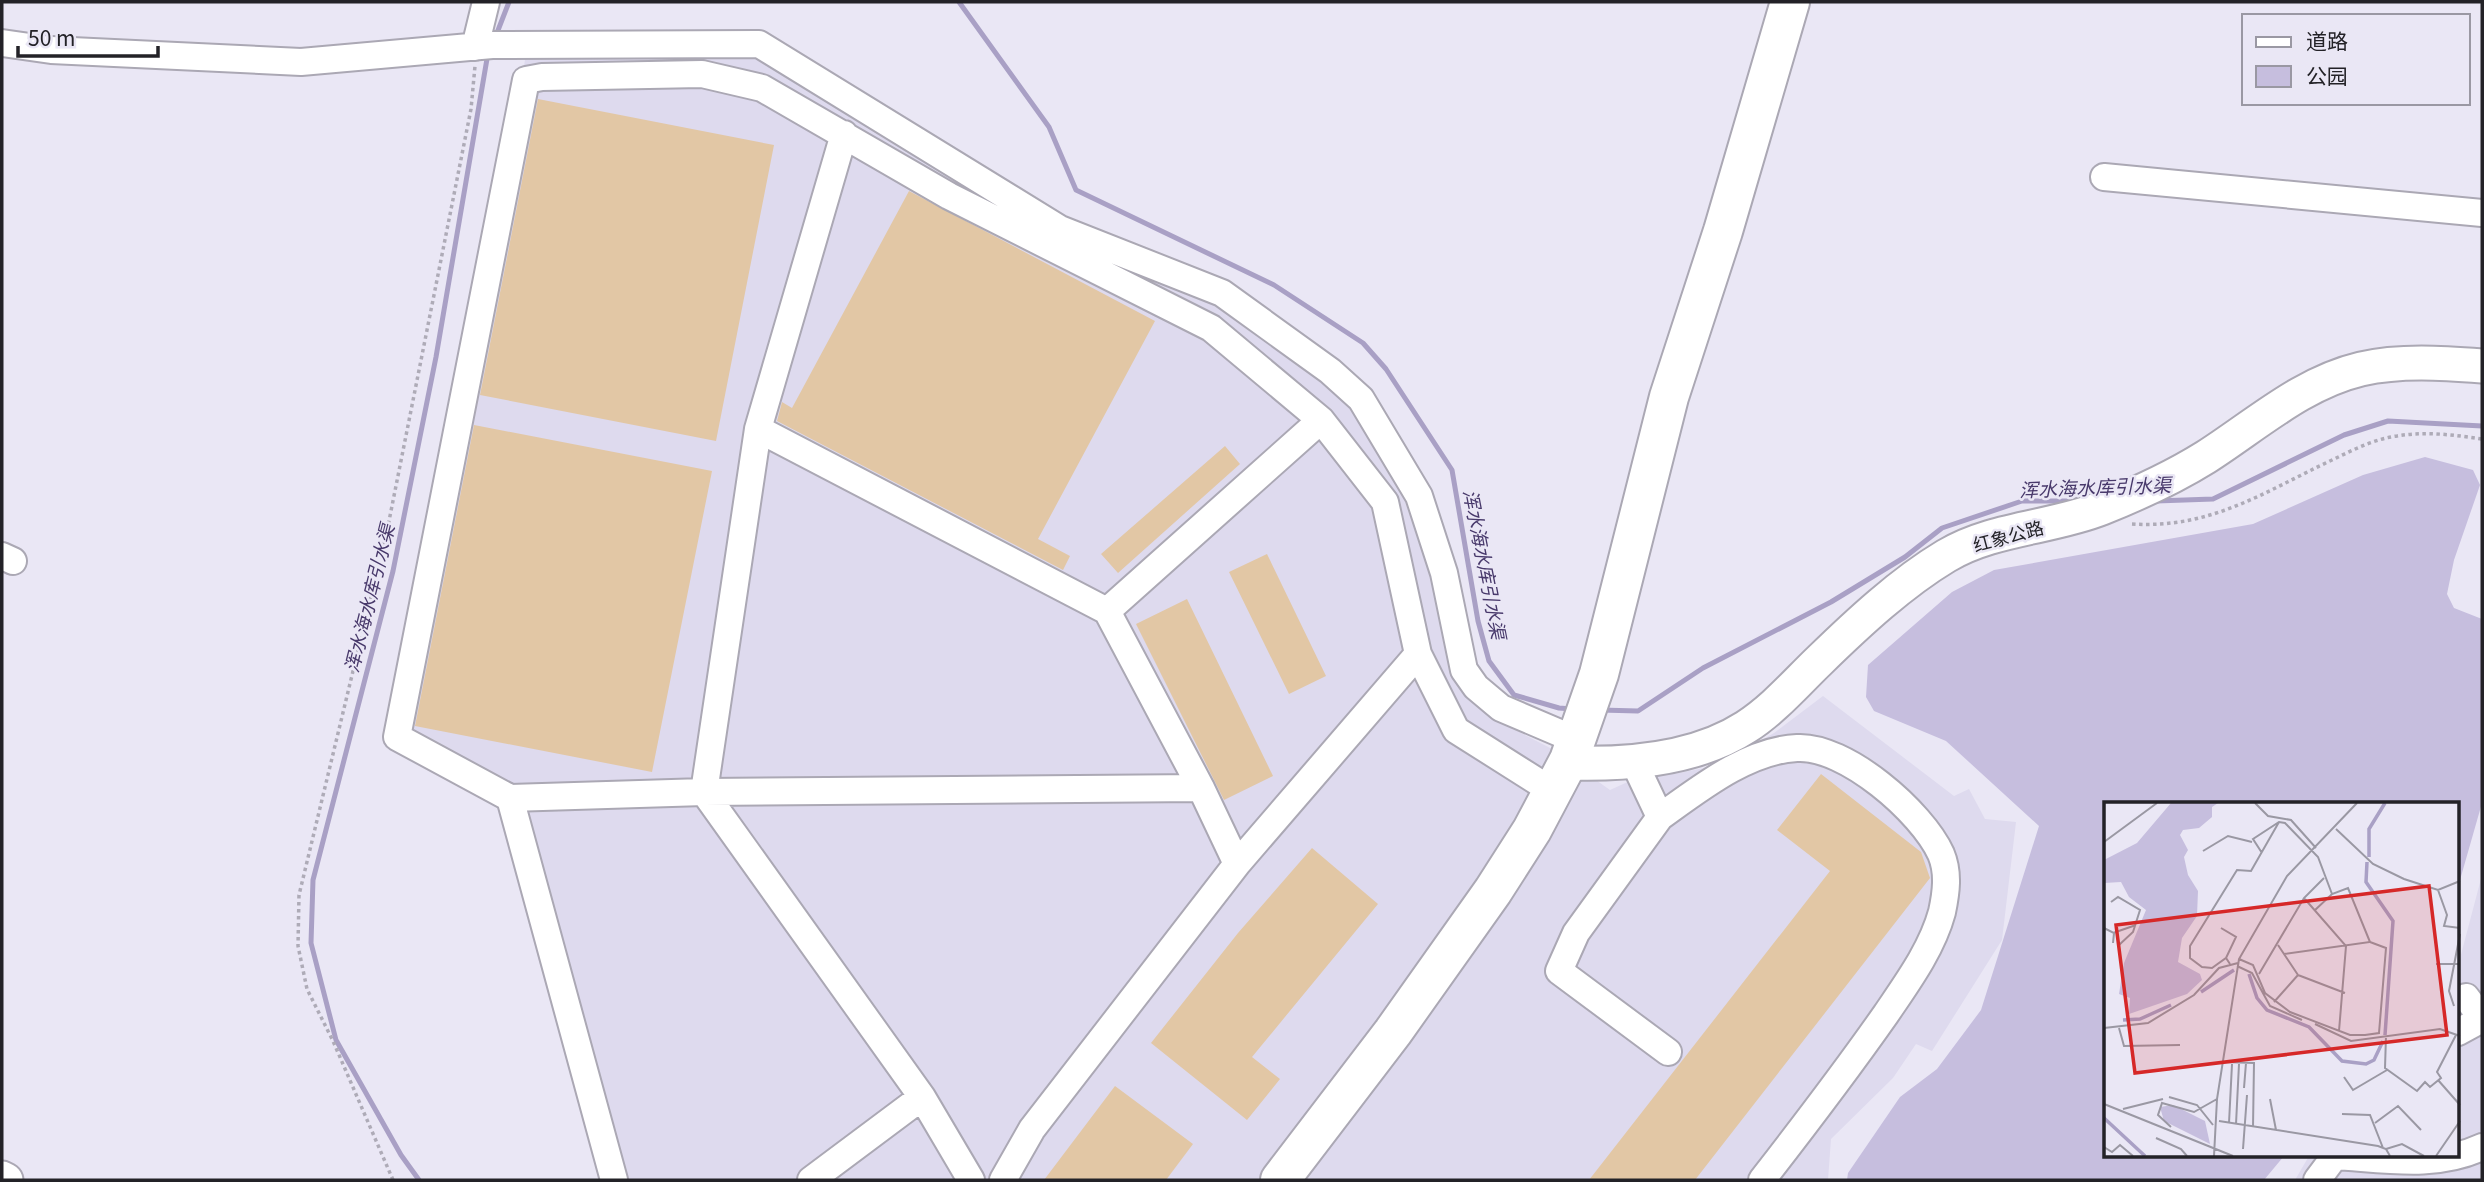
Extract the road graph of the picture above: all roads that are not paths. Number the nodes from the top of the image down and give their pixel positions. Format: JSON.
{"nodes":[{"id":1,"x":486,"y":2,"type":"edge"},
{"id":2,"x":1781,"y":4,"type":"edge"},
{"id":3,"x":2,"y":43,"type":"edge"},
{"id":4,"x":494,"y":46,"type":"junction"},
{"id":5,"x":844,"y":134,"type":"junction"},
{"id":6,"x":2104,"y":177,"type":"dead end"},
{"id":7,"x":2482,"y":213,"type":"edge"},
{"id":8,"x":2482,"y":366,"type":"edge"},
{"id":9,"x":1321,"y":420,"type":"junction"},
{"id":10,"x":758,"y":429,"type":"junction"},
{"id":11,"x":1107,"y":611,"type":"junction"},
{"id":12,"x":1418,"y":654,"type":"junction"},
{"id":13,"x":1570,"y":754,"type":"junction"},
{"id":14,"x":1633,"y":760,"type":"junction"},
{"id":15,"x":1201,"y":788,"type":"junction"},
{"id":16,"x":704,"y":792,"type":"junction"},
{"id":17,"x":510,"y":797,"type":"junction"},
{"id":18,"x":1660,"y":817,"type":"junction"},
{"id":19,"x":1237,"y":864,"type":"junction"},
{"id":20,"x":2466,"y":997,"type":"dead end"},
{"id":21,"x":2482,"y":1019,"type":"edge"},
{"id":22,"x":2460,"y":1031,"type":"edge"},
{"id":23,"x":1668,"y":1052,"type":"dead end"},
{"id":24,"x":922,"y":1097,"type":"junction"},
{"id":25,"x":2334,"y":1158,"type":"edge"},
{"id":26,"x":2360,"y":1158,"type":"edge"},
{"id":27,"x":2454,"y":1158,"type":"edge"},
{"id":28,"x":614,"y":1180,"type":"edge"},
{"id":29,"x":811,"y":1180,"type":"edge"},
{"id":30,"x":971,"y":1180,"type":"edge"},
{"id":31,"x":1003,"y":1180,"type":"edge"},
{"id":32,"x":1280,"y":1180,"type":"edge"},
{"id":33,"x":1762,"y":1180,"type":"edge"},
{"id":34,"x":2317,"y":1180,"type":"edge"}],
"edges":[{"from":1,"to":4,"type":"street"},
{"from":2,"to":13,"type":"highway"},
{"from":3,"to":4,"type":"street"},
{"from":4,"to":13,"type":"street"},
{"from":5,"to":9,"type":"street"},
{"from":5,"to":10,"type":"street"},
{"from":5,"to":17,"type":"street"},
{"from":6,"to":7,"type":"street"},
{"from":8,"to":14,"type":"main road","name":"红象公路"},
{"from":9,"to":11,"type":"street"},
{"from":9,"to":12,"type":"street"},
{"from":10,"to":11,"type":"street"},
{"from":10,"to":16,"type":"street"},
{"from":11,"to":15,"type":"street"},
{"from":12,"to":13,"type":"street"},
{"from":12,"to":19,"type":"street"},
{"from":13,"to":14,"type":"main road","name":"红象公路"},
{"from":13,"to":32,"type":"highway"},
{"from":14,"to":18,"type":"street"},
{"from":15,"to":16,"type":"street"},
{"from":15,"to":19,"type":"street"},
{"from":16,"to":17,"type":"street"},
{"from":16,"to":24,"type":"street"},
{"from":17,"to":28,"type":"street"},
{"from":18,"to":23,"type":"street"},
{"from":18,"to":33,"type":"street"},
{"from":19,"to":31,"type":"street"},
{"from":20,"to":21,"type":"street"},
{"from":21,"to":22,"type":"street"},
{"from":24,"to":29,"type":"street"},
{"from":24,"to":30,"type":"street"},
{"from":25,"to":34,"type":"street"},
{"from":26,"to":27,"type":"street"}]}
